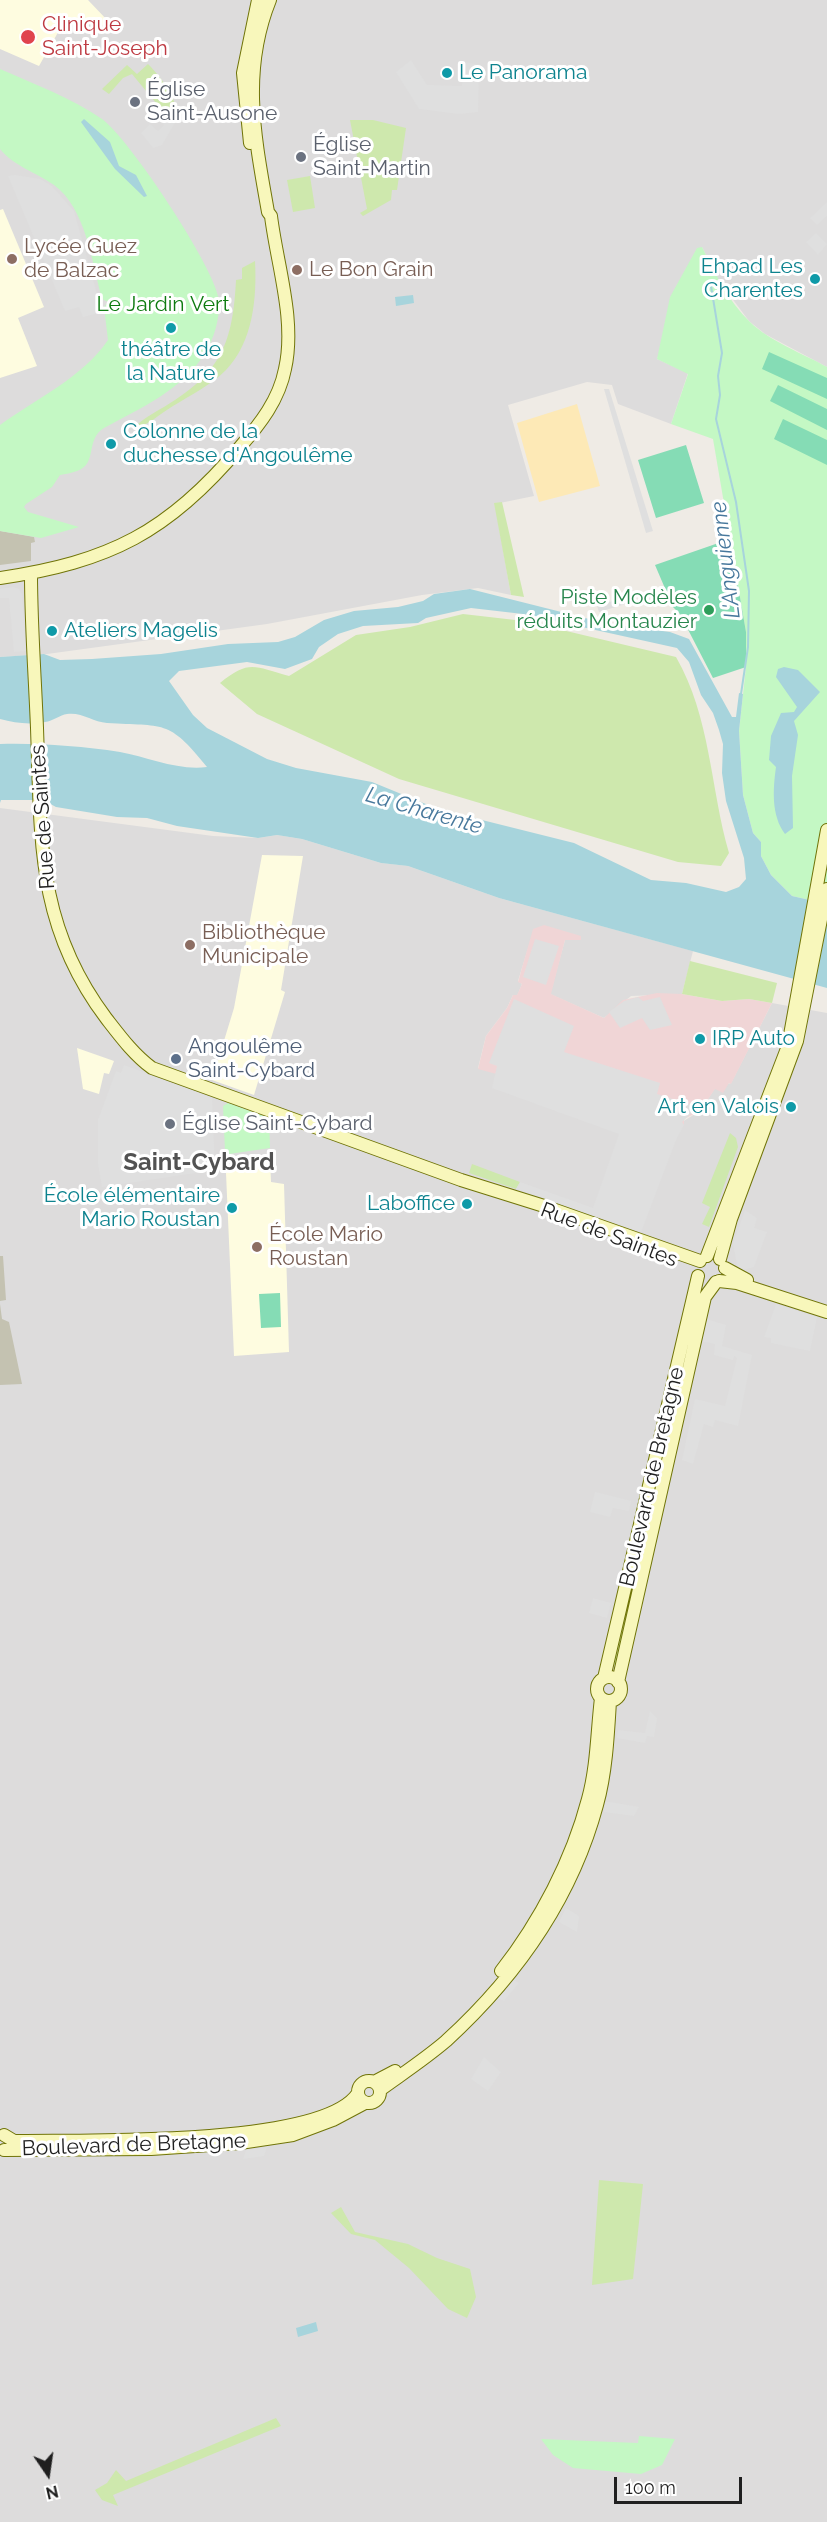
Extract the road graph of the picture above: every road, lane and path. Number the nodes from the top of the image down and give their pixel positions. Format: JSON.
{"nodes":[{"id":1,"x":258,"y":0,"type":"edge"},
{"id":2,"x":270,"y":0,"type":"edge"},
{"id":3,"x":273,"y":232,"type":"junction"},
{"id":4,"x":31,"y":574,"type":"junction"},
{"id":5,"x":0,"y":578,"type":"edge"},
{"id":6,"x":827,"y":830,"type":"edge"},
{"id":7,"x":823,"y":892,"type":"edge"},
{"id":8,"x":801,"y":1001,"type":"junction"},
{"id":9,"x":723,"y":1264,"type":"junction"},
{"id":10,"x":700,"y":1266,"type":"junction"},
{"id":11,"x":717,"y":1282,"type":"junction"},
{"id":12,"x":789,"y":1299,"type":"junction"},
{"id":13,"x":827,"y":1312,"type":"edge"},
{"id":14,"x":604,"y":1678,"type":"junction"},
{"id":15,"x":618,"y":1682,"type":"junction"},
{"id":16,"x":605,"y":1700,"type":"junction"},
{"id":17,"x":377,"y":2086,"type":"junction"},
{"id":18,"x":362,"y":2098,"type":"junction"},
{"id":19,"x":2,"y":2133,"type":"edge"},
{"id":20,"x":2,"y":2151,"type":"edge"}],
"edges":[{"from":1,"to":3,"type":"main road"},
{"from":2,"to":3,"type":"main road"},
{"from":3,"to":4,"type":"main road"},
{"from":4,"to":5,"type":"main road"},
{"from":4,"to":10,"type":"main road","name":"Rue de Saintes"},
{"from":6,"to":7,"type":"main road"},
{"from":7,"to":8,"type":"main road"},
{"from":8,"to":9,"type":"main road","name":"Boulevard de Bretagne"},
{"from":8,"to":10,"type":"main road","name":"Boulevard de Bretagne"},
{"from":9,"to":10,"type":"main road"},
{"from":9,"to":11,"type":"main road","name":"Boulevard de Bretagne"},
{"from":9,"to":12,"type":"main road"},
{"from":10,"to":11,"type":"main road"},
{"from":10,"to":14,"type":"main road","name":"Boulevard de Bretagne"},
{"from":11,"to":12,"type":"main road"},
{"from":11,"to":15,"type":"main road","name":"Boulevard de Bretagne"},
{"from":12,"to":13,"type":"main road"},
{"from":14,"to":15,"type":"main road"},
{"from":14,"to":16,"type":"main road"},
{"from":15,"to":16,"type":"main road"},
{"from":16,"to":17,"type":"main road"},
{"from":17,"to":18,"type":"main road"},
{"from":17,"to":18,"type":"main road"},
{"from":18,"to":19,"type":"main road","name":"Boulevard de Bretagne"},
{"from":18,"to":20,"type":"main road","name":"Boulevard de Bretagne"},
{"from":19,"to":20,"type":"main road"}]}
